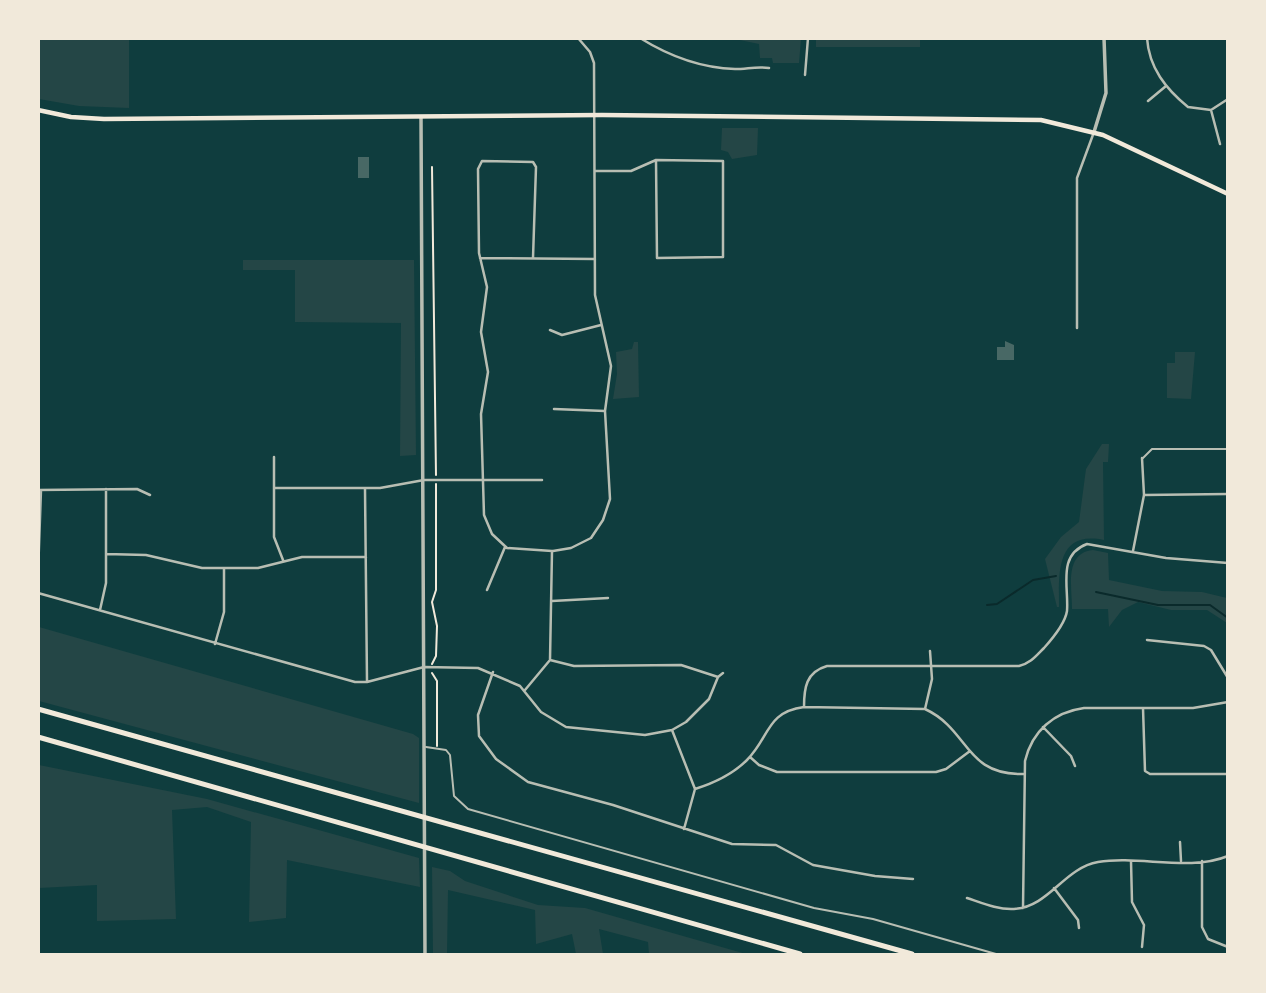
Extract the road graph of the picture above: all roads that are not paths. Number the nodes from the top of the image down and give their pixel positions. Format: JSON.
{"nodes":[{"id":1,"x":578,"y":38,"type":"edge"},
{"id":2,"x":588,"y":38,"type":"edge"},
{"id":3,"x":640,"y":38,"type":"edge"},
{"id":4,"x":808,"y":38,"type":"edge"},
{"id":5,"x":1104,"y":38,"type":"edge"},
{"id":6,"x":1147,"y":38,"type":"edge"},
{"id":7,"x":583,"y":44,"type":"junction"},
{"id":8,"x":769,"y":68,"type":"dead end"},
{"id":9,"x":805,"y":75,"type":"dead end"},
{"id":10,"x":1166,"y":86,"type":"junction"},
{"id":11,"x":1227,"y":99,"type":"edge"},
{"id":12,"x":1148,"y":101,"type":"dead end"},
{"id":13,"x":38,"y":110,"type":"edge"},
{"id":14,"x":1212,"y":110,"type":"junction"},
{"id":15,"x":594,"y":116,"type":"junction"},
{"id":16,"x":421,"y":117,"type":"junction"},
{"id":17,"x":1094,"y":132,"type":"junction"},
{"id":18,"x":1220,"y":144,"type":"dead end"},
{"id":19,"x":656,"y":160,"type":"junction"},
{"id":20,"x":595,"y":171,"type":"junction"},
{"id":21,"x":1227,"y":194,"type":"edge"},
{"id":22,"x":480,"y":258,"type":"junction"},
{"id":23,"x":533,"y":258,"type":"junction"},
{"id":24,"x":595,"y":259,"type":"junction"},
{"id":25,"x":601,"y":325,"type":"junction"},
{"id":26,"x":1077,"y":328,"type":"dead end"},
{"id":27,"x":550,"y":330,"type":"dead end"},
{"id":28,"x":554,"y":409,"type":"dead end"},
{"id":29,"x":605,"y":411,"type":"junction"},
{"id":30,"x":1227,"y":449,"type":"edge"},
{"id":31,"x":274,"y":457,"type":"dead end"},
{"id":32,"x":1142,"y":458,"type":"joint"},
{"id":33,"x":424,"y":480,"type":"junction"},
{"id":34,"x":485,"y":480,"type":"junction"},
{"id":35,"x":542,"y":480,"type":"dead end"},
{"id":36,"x":274,"y":488,"type":"junction"},
{"id":37,"x":106,"y":489,"type":"junction"},
{"id":38,"x":365,"y":489,"type":"junction"},
{"id":39,"x":40,"y":490,"type":"edge"},
{"id":40,"x":1227,"y":494,"type":"edge"},
{"id":41,"x":150,"y":495,"type":"dead end"},
{"id":42,"x":1144,"y":495,"type":"junction"},
{"id":43,"x":505,"y":547,"type":"junction"},
{"id":44,"x":552,"y":551,"type":"junction"},
{"id":45,"x":1133,"y":551,"type":"junction"},
{"id":46,"x":106,"y":554,"type":"junction"},
{"id":47,"x":366,"y":557,"type":"junction"},
{"id":48,"x":283,"y":561,"type":"junction"},
{"id":49,"x":1227,"y":562,"type":"edge"},
{"id":50,"x":224,"y":569,"type":"junction"},
{"id":51,"x":38,"y":573,"type":"edge"},
{"id":52,"x":487,"y":590,"type":"dead end"},
{"id":53,"x":38,"y":593,"type":"edge"},
{"id":54,"x":608,"y":598,"type":"dead end"},
{"id":55,"x":552,"y":601,"type":"junction"},
{"id":56,"x":100,"y":610,"type":"junction"},
{"id":57,"x":1147,"y":640,"type":"dead end"},
{"id":58,"x":215,"y":644,"type":"junction"},
{"id":59,"x":930,"y":651,"type":"dead end"},
{"id":60,"x":550,"y":660,"type":"junction"},
{"id":61,"x":930,"y":664,"type":"junction"},
{"id":62,"x":424,"y":667,"type":"junction"},
{"id":63,"x":493,"y":673,"type":"junction"},
{"id":64,"x":723,"y":673,"type":"dead end"},
{"id":65,"x":718,"y":677,"type":"junction"},
{"id":66,"x":1227,"y":678,"type":"edge"},
{"id":67,"x":367,"y":682,"type":"junction"},
{"id":68,"x":524,"y":690,"type":"junction"},
{"id":69,"x":1227,"y":702,"type":"edge"},
{"id":70,"x":804,"y":707,"type":"junction"},
{"id":71,"x":1143,"y":708,"type":"junction"},
{"id":72,"x":38,"y":709,"type":"edge"},
{"id":73,"x":925,"y":709,"type":"junction"},
{"id":74,"x":1043,"y":727,"type":"junction"},
{"id":75,"x":672,"y":730,"type":"junction"},
{"id":76,"x":38,"y":737,"type":"edge"},
{"id":77,"x":425,"y":747,"type":"junction"},
{"id":78,"x":970,"y":751,"type":"junction"},
{"id":79,"x":750,"y":757,"type":"junction"},
{"id":80,"x":1075,"y":766,"type":"dead end"},
{"id":81,"x":1023,"y":774,"type":"junction"},
{"id":82,"x":1227,"y":774,"type":"edge"},
{"id":83,"x":695,"y":789,"type":"junction"},
{"id":84,"x":684,"y":829,"type":"junction"},
{"id":85,"x":1180,"y":842,"type":"dead end"},
{"id":86,"x":1227,"y":856,"type":"edge"},
{"id":87,"x":1131,"y":861,"type":"junction"},
{"id":88,"x":1181,"y":861,"type":"junction"},
{"id":89,"x":1202,"y":861,"type":"junction"},
{"id":90,"x":913,"y":879,"type":"dead end"},
{"id":91,"x":1054,"y":888,"type":"junction"},
{"id":92,"x":967,"y":898,"type":"dead end"},
{"id":93,"x":1023,"y":908,"type":"junction"},
{"id":94,"x":1079,"y":928,"type":"dead end"},
{"id":95,"x":1142,"y":947,"type":"dead end"},
{"id":96,"x":1227,"y":947,"type":"edge"},
{"id":97,"x":425,"y":954,"type":"edge"},
{"id":98,"x":800,"y":954,"type":"edge"},
{"id":99,"x":912,"y":954,"type":"edge"},
{"id":100,"x":996,"y":954,"type":"edge"}],
"edges":[{"from":1,"to":7,"type":"street"},
{"from":2,"to":7,"type":"street"},
{"from":3,"to":8,"type":"street"},
{"from":4,"to":9,"type":"street"},
{"from":5,"to":17,"type":"street"},
{"from":6,"to":10,"type":"street"},
{"from":7,"to":15,"type":"street"},
{"from":10,"to":12,"type":"street"},
{"from":10,"to":14,"type":"street"},
{"from":11,"to":14,"type":"street"},
{"from":13,"to":16,"type":"main road"},
{"from":14,"to":18,"type":"street"},
{"from":15,"to":16,"type":"main road"},
{"from":15,"to":17,"type":"main road"},
{"from":15,"to":20,"type":"street"},
{"from":16,"to":33,"type":"street"},
{"from":17,"to":21,"type":"main road"},
{"from":17,"to":26,"type":"street"},
{"from":19,"to":19,"type":"street"},
{"from":19,"to":20,"type":"street"},
{"from":20,"to":24,"type":"street"},
{"from":22,"to":23,"type":"street"},
{"from":22,"to":23,"type":"street"},
{"from":22,"to":34,"type":"street"},
{"from":23,"to":24,"type":"street"},
{"from":24,"to":25,"type":"street"},
{"from":25,"to":27,"type":"street"},
{"from":25,"to":29,"type":"street"},
{"from":28,"to":29,"type":"street"},
{"from":29,"to":44,"type":"street"},
{"from":30,"to":32,"type":"lane"},
{"from":31,"to":36,"type":"street"},
{"from":32,"to":42,"type":"street"},
{"from":33,"to":34,"type":"street"},
{"from":33,"to":38,"type":"street"},
{"from":33,"to":62,"type":"street"},
{"from":34,"to":35,"type":"street"},
{"from":34,"to":43,"type":"street"},
{"from":36,"to":38,"type":"street"},
{"from":36,"to":48,"type":"street"},
{"from":37,"to":39,"type":"street"},
{"from":37,"to":41,"type":"street"},
{"from":37,"to":46,"type":"street"},
{"from":38,"to":47,"type":"street"},
{"from":39,"to":51,"type":"street"},
{"from":40,"to":42,"type":"street"},
{"from":42,"to":45,"type":"street"},
{"from":43,"to":44,"type":"street"},
{"from":43,"to":52,"type":"street"},
{"from":44,"to":55,"type":"street"},
{"from":45,"to":49,"type":"street"},
{"from":45,"to":61,"type":"street"},
{"from":46,"to":50,"type":"street"},
{"from":46,"to":56,"type":"street"},
{"from":47,"to":48,"type":"street"},
{"from":47,"to":67,"type":"street"},
{"from":48,"to":50,"type":"street"},
{"from":50,"to":58,"type":"street"},
{"from":53,"to":56,"type":"street"},
{"from":54,"to":55,"type":"street"},
{"from":55,"to":60,"type":"street"},
{"from":56,"to":58,"type":"street"},
{"from":57,"to":66,"type":"street"},
{"from":58,"to":67,"type":"street"},
{"from":59,"to":61,"type":"street"},
{"from":60,"to":65,"type":"street"},
{"from":60,"to":68,"type":"street"},
{"from":61,"to":70,"type":"street"},
{"from":61,"to":73,"type":"street"},
{"from":62,"to":63,"type":"street"},
{"from":62,"to":67,"type":"street"},
{"from":62,"to":77,"type":"street"},
{"from":63,"to":68,"type":"street"},
{"from":63,"to":84,"type":"street"},
{"from":64,"to":65,"type":"street"},
{"from":65,"to":75,"type":"street"},
{"from":68,"to":75,"type":"street"},
{"from":69,"to":71,"type":"street"},
{"from":70,"to":73,"type":"street"},
{"from":70,"to":79,"type":"street"},
{"from":71,"to":74,"type":"street"},
{"from":71,"to":82,"type":"street"},
{"from":72,"to":99,"type":"highway"},
{"from":73,"to":78,"type":"street"},
{"from":74,"to":80,"type":"street"},
{"from":74,"to":81,"type":"street"},
{"from":75,"to":83,"type":"street"},
{"from":76,"to":98,"type":"highway"},
{"from":77,"to":97,"type":"street"},
{"from":77,"to":100,"type":"lane"},
{"from":78,"to":79,"type":"street"},
{"from":78,"to":81,"type":"street"},
{"from":79,"to":83,"type":"street"},
{"from":81,"to":93,"type":"street"},
{"from":83,"to":84,"type":"street"},
{"from":84,"to":90,"type":"street"},
{"from":85,"to":88,"type":"street"},
{"from":86,"to":89,"type":"street"},
{"from":87,"to":88,"type":"street"},
{"from":87,"to":91,"type":"street"},
{"from":87,"to":95,"type":"street"},
{"from":88,"to":89,"type":"street"},
{"from":89,"to":96,"type":"street"},
{"from":91,"to":93,"type":"street"},
{"from":91,"to":94,"type":"street"},
{"from":92,"to":93,"type":"street"}]}
